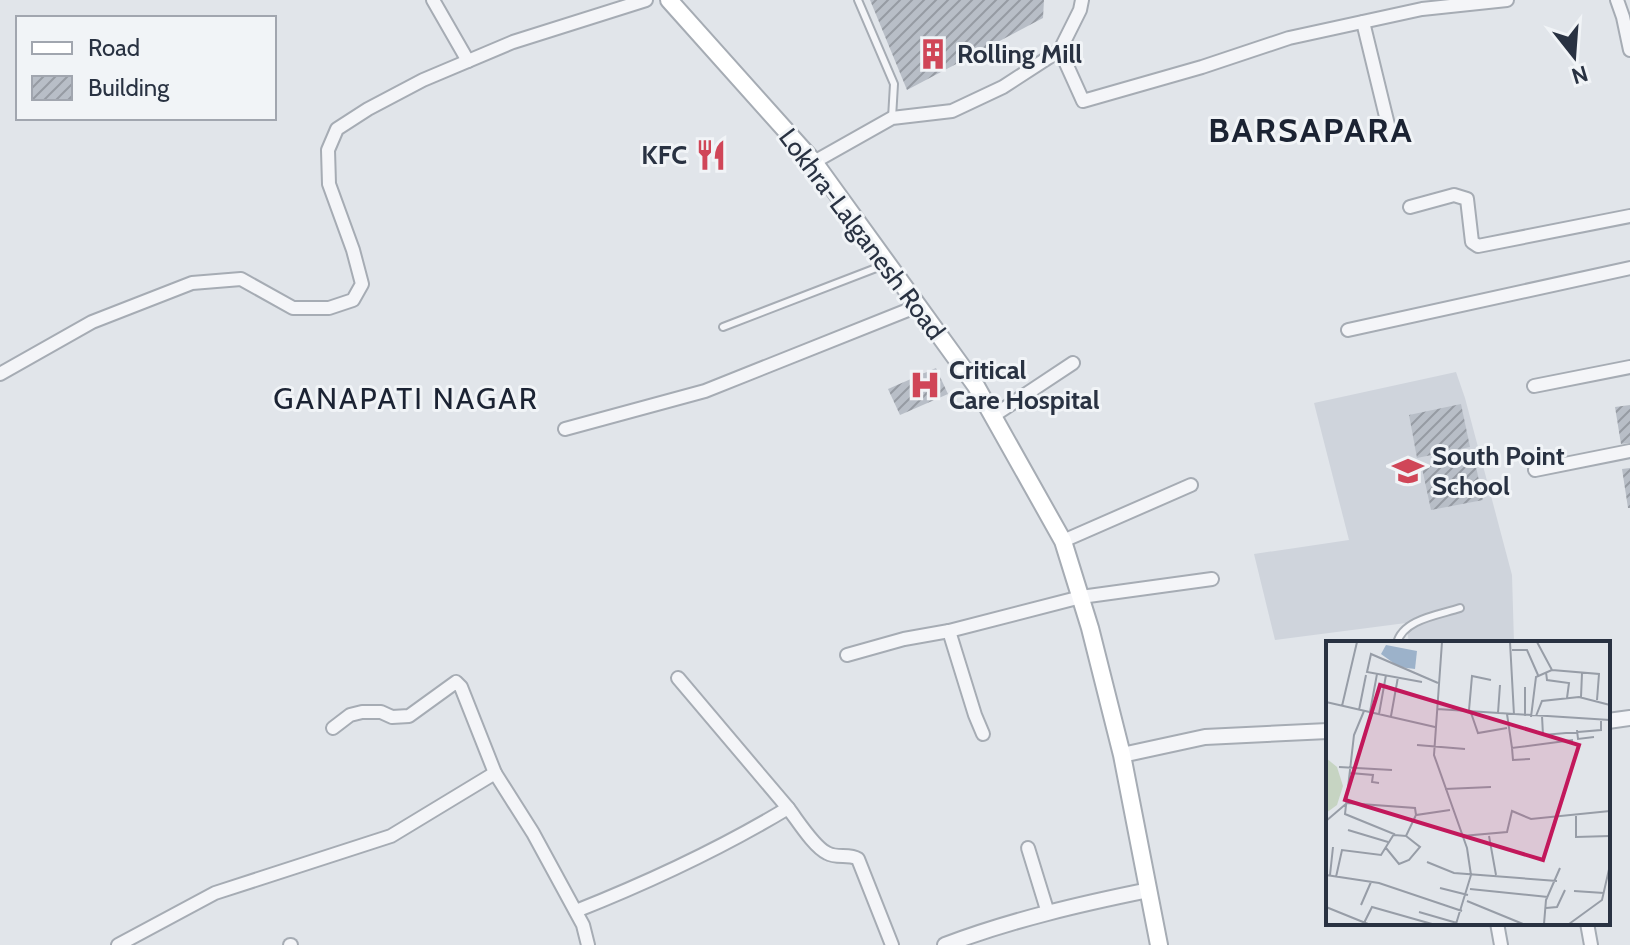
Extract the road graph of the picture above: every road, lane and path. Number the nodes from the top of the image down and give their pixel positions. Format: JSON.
{"nodes":[{"id":1,"x":433,"y":0,"type":"edge"},
{"id":2,"x":646,"y":0,"type":"edge"},
{"id":3,"x":669,"y":0,"type":"edge"},
{"id":4,"x":858,"y":0,"type":"edge"},
{"id":5,"x":1082,"y":0,"type":"edge"},
{"id":6,"x":1507,"y":0,"type":"edge"},
{"id":7,"x":1617,"y":0,"type":"edge"},
{"id":8,"x":1363,"y":22,"type":"junction"},
{"id":9,"x":1060,"y":50,"type":"junction"},
{"id":10,"x":1630,"y":50,"type":"edge"},
{"id":11,"x":468,"y":61,"type":"junction"},
{"id":12,"x":892,"y":118,"type":"junction"},
{"id":13,"x":1390,"y":133,"type":"dead end"},
{"id":14,"x":814,"y":162,"type":"junction"},
{"id":15,"x":1410,"y":207,"type":"dead end"},
{"id":16,"x":1630,"y":216,"type":"edge"},
{"id":17,"x":887,"y":263,"type":"junction"},
{"id":18,"x":1630,"y":268,"type":"edge"},
{"id":19,"x":918,"y":306,"type":"junction"},
{"id":20,"x":723,"y":327,"type":"dead end"},
{"id":21,"x":1348,"y":330,"type":"dead end"},
{"id":22,"x":1073,"y":363,"type":"dead end"},
{"id":23,"x":1630,"y":367,"type":"edge"},
{"id":24,"x":0,"y":374,"type":"edge"},
{"id":25,"x":1534,"y":386,"type":"dead end"},
{"id":26,"x":993,"y":416,"type":"junction"},
{"id":27,"x":565,"y":429,"type":"dead end"},
{"id":28,"x":1630,"y":451,"type":"edge"},
{"id":29,"x":1535,"y":470,"type":"dead end"},
{"id":30,"x":1191,"y":485,"type":"dead end"},
{"id":31,"x":1063,"y":541,"type":"junction"},
{"id":32,"x":1212,"y":579,"type":"dead end"},
{"id":33,"x":1081,"y":597,"type":"junction"},
{"id":34,"x":1460,"y":608,"type":"dead end"},
{"id":35,"x":949,"y":631,"type":"junction"},
{"id":36,"x":1398,"y":641,"type":"edge"},
{"id":37,"x":847,"y":655,"type":"dead end"},
{"id":38,"x":678,"y":678,"type":"dead end"},
{"id":39,"x":1630,"y":718,"type":"edge"},
{"id":40,"x":1610,"y":721,"type":"edge"},
{"id":41,"x":333,"y":728,"type":"dead end"},
{"id":42,"x":1326,"y":731,"type":"edge"},
{"id":43,"x":983,"y":734,"type":"dead end"},
{"id":44,"x":1122,"y":755,"type":"junction"},
{"id":45,"x":495,"y":773,"type":"junction"},
{"id":46,"x":788,"y":808,"type":"junction"},
{"id":47,"x":1028,"y":848,"type":"dead end"},
{"id":48,"x":1149,"y":890,"type":"junction"},
{"id":49,"x":576,"y":911,"type":"junction"},
{"id":50,"x":1048,"y":913,"type":"junction"},
{"id":51,"x":1497,"y":925,"type":"edge"},
{"id":52,"x":1587,"y":925,"type":"edge"},
{"id":53,"x":118,"y":945,"type":"edge"},
{"id":54,"x":588,"y":945,"type":"edge"},
{"id":55,"x":892,"y":945,"type":"edge"},
{"id":56,"x":945,"y":945,"type":"edge"},
{"id":57,"x":1159,"y":945,"type":"edge"},
{"id":58,"x":1501,"y":945,"type":"edge"},
{"id":59,"x":1591,"y":945,"type":"edge"}],
"edges":[{"from":1,"to":11,"type":"street"},
{"from":2,"to":11,"type":"street"},
{"from":3,"to":14,"type":"main road","name":"Lokhra-Lalganesh Road"},
{"from":4,"to":12,"type":"lane"},
{"from":5,"to":9,"type":"street"},
{"from":6,"to":8,"type":"street"},
{"from":7,"to":10,"type":"street"},
{"from":8,"to":9,"type":"street"},
{"from":8,"to":13,"type":"street"},
{"from":9,"to":12,"type":"street"},
{"from":11,"to":24,"type":"street"},
{"from":12,"to":14,"type":"street"},
{"from":14,"to":17,"type":"main road","name":"Lokhra-Lalganesh Road"},
{"from":15,"to":16,"type":"street"},
{"from":17,"to":19,"type":"main road","name":"Lokhra-Lalganesh Road"},
{"from":17,"to":20,"type":"lane"},
{"from":18,"to":21,"type":"street"},
{"from":19,"to":26,"type":"main road","name":"Lokhra-Lalganesh Road"},
{"from":19,"to":27,"type":"street"},
{"from":22,"to":26,"type":"street"},
{"from":23,"to":25,"type":"street"},
{"from":26,"to":31,"type":"main road","name":"Lokhra-Lalganesh Road"},
{"from":28,"to":29,"type":"street"},
{"from":30,"to":31,"type":"street"},
{"from":31,"to":33,"type":"main road","name":"Lokhra-Lalganesh Road"},
{"from":32,"to":33,"type":"street"},
{"from":33,"to":35,"type":"street"},
{"from":33,"to":44,"type":"main road","name":"Lokhra-Lalganesh Road"},
{"from":34,"to":36,"type":"lane"},
{"from":35,"to":37,"type":"street"},
{"from":35,"to":43,"type":"street"},
{"from":38,"to":46,"type":"street"},
{"from":39,"to":40,"type":"street"},
{"from":41,"to":45,"type":"street"},
{"from":42,"to":44,"type":"street"},
{"from":44,"to":48,"type":"main road","name":"Lokhra-Lalganesh Road"},
{"from":45,"to":49,"type":"street"},
{"from":45,"to":53,"type":"street"},
{"from":46,"to":49,"type":"street"},
{"from":46,"to":55,"type":"street"},
{"from":47,"to":50,"type":"street"},
{"from":48,"to":50,"type":"street"},
{"from":48,"to":57,"type":"main road","name":"Lokhra-Lalganesh Road"},
{"from":49,"to":54,"type":"street"},
{"from":50,"to":56,"type":"street"},
{"from":51,"to":58,"type":"street"},
{"from":52,"to":59,"type":"street"}]}
